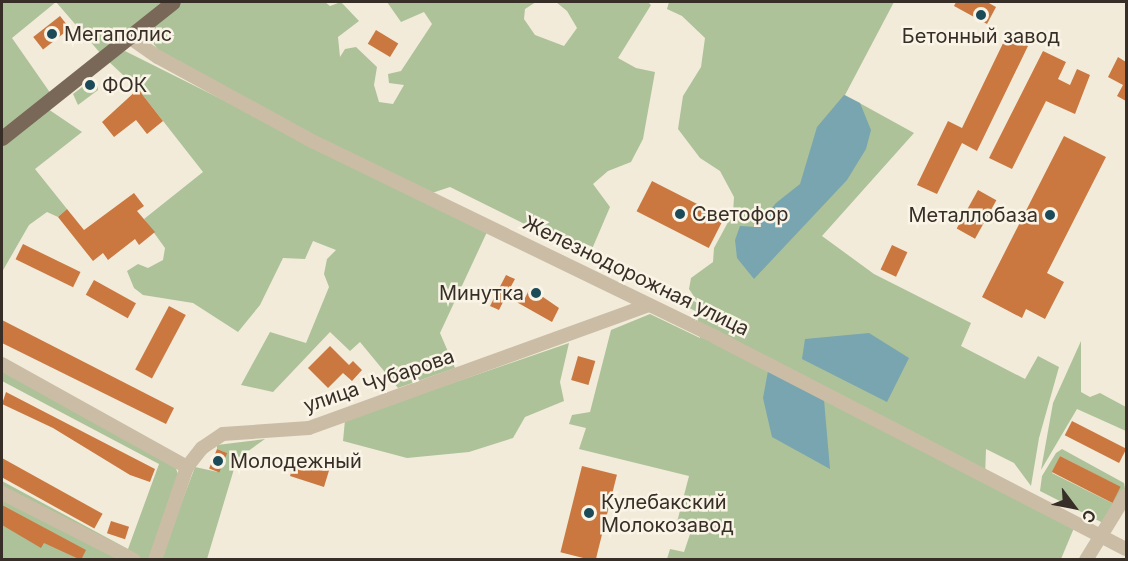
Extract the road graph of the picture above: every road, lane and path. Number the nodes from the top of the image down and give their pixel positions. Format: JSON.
{"nodes":[{"id":1,"x":173,"y":2,"type":"edge"},
{"id":2,"x":129,"y":37,"type":"junction"},
{"id":3,"x":2,"y":138,"type":"edge"},
{"id":4,"x":648,"y":305,"type":"junction"},
{"id":5,"x":2,"y":364,"type":"edge"},
{"id":6,"x":187,"y":468,"type":"junction"},
{"id":7,"x":2,"y":493,"type":"edge"},
{"id":8,"x":1126,"y":495,"type":"edge"},
{"id":9,"x":1101,"y":536,"type":"junction"},
{"id":10,"x":1126,"y":549,"type":"edge"},
{"id":11,"x":134,"y":560,"type":"edge"},
{"id":12,"x":155,"y":560,"type":"edge"},
{"id":13,"x":1086,"y":560,"type":"edge"}],
"edges":[{"from":1,"to":2,"type":"main road"},
{"from":2,"to":3,"type":"main road"},
{"from":2,"to":4,"type":"street","name":"Железнодорожная улица"},
{"from":4,"to":6,"type":"street","name":"улица Чубарова"},
{"from":4,"to":9,"type":"street","name":"Железнодорожная улица"},
{"from":5,"to":6,"type":"street"},
{"from":6,"to":12,"type":"street","name":"улица Чубарова"},
{"from":7,"to":11,"type":"street"},
{"from":8,"to":9,"type":"street"},
{"from":9,"to":10,"type":"street","name":"Железнодорожная улица"},
{"from":9,"to":13,"type":"street"}]}
